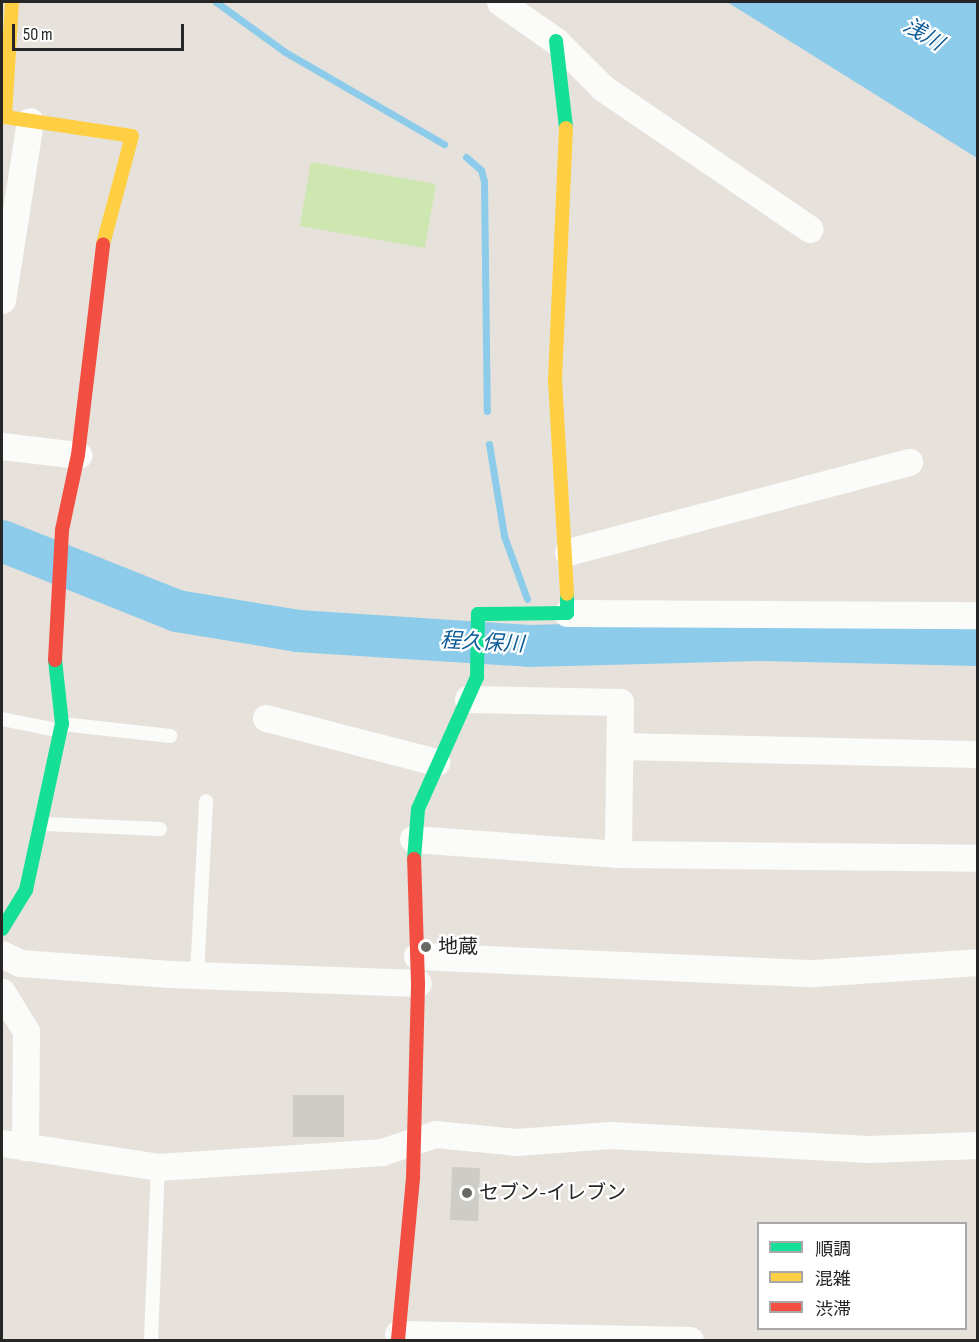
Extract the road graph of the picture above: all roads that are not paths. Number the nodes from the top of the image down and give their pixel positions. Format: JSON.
{"nodes":[{"id":1,"x":12,"y":2,"type":"edge"},
{"id":2,"x":500,"y":2,"type":"edge"},
{"id":3,"x":556,"y":41,"type":"junction"},
{"id":4,"x":12,"y":118,"type":"edge"},
{"id":5,"x":810,"y":228,"type":"dead end"},
{"id":6,"x":2,"y":300,"type":"edge"},
{"id":7,"x":2,"y":446,"type":"edge"},
{"id":8,"x":78,"y":455,"type":"junction"},
{"id":9,"x":909,"y":462,"type":"dead end"},
{"id":10,"x":568,"y":552,"type":"junction"},
{"id":11,"x":567,"y":613,"type":"junction"},
{"id":12,"x":978,"y":615,"type":"edge"},
{"id":13,"x":472,"y":688,"type":"junction"},
{"id":14,"x":266,"y":718,"type":"dead end"},
{"id":15,"x":2,"y":719,"type":"edge"},
{"id":16,"x":61,"y":727,"type":"junction"},
{"id":17,"x":170,"y":736,"type":"dead end"},
{"id":18,"x":620,"y":746,"type":"junction"},
{"id":19,"x":978,"y":754,"type":"edge"},
{"id":20,"x":436,"y":762,"type":"junction"},
{"id":21,"x":206,"y":801,"type":"dead end"},
{"id":22,"x":45,"y":824,"type":"junction"},
{"id":23,"x":160,"y":829,"type":"dead end"},
{"id":24,"x":413,"y":839,"type":"junction"},
{"id":25,"x":618,"y":854,"type":"junction"},
{"id":26,"x":978,"y":858,"type":"edge"},
{"id":27,"x":2,"y":929,"type":"edge"},
{"id":28,"x":2,"y":954,"type":"edge"},
{"id":29,"x":417,"y":956,"type":"junction"},
{"id":30,"x":978,"y":962,"type":"edge"},
{"id":31,"x":197,"y":975,"type":"junction"},
{"id":32,"x":418,"y":983,"type":"junction"},
{"id":33,"x":2,"y":992,"type":"edge"},
{"id":34,"x":413,"y":1142,"type":"junction"},
{"id":35,"x":13,"y":1145,"type":"edge"},
{"id":36,"x":978,"y":1145,"type":"edge"},
{"id":37,"x":158,"y":1167,"type":"junction"},
{"id":38,"x":398,"y":1337,"type":"edge"},
{"id":39,"x":151,"y":1341,"type":"edge"},
{"id":40,"x":690,"y":1341,"type":"edge"}],
"edges":[{"from":1,"to":4,"type":"street"},
{"from":2,"to":3,"type":"street"},
{"from":3,"to":5,"type":"street"},
{"from":3,"to":10,"type":"street"},
{"from":4,"to":6,"type":"street"},
{"from":4,"to":8,"type":"street"},
{"from":7,"to":8,"type":"street"},
{"from":8,"to":16,"type":"street"},
{"from":9,"to":10,"type":"street"},
{"from":10,"to":11,"type":"street"},
{"from":11,"to":12,"type":"street"},
{"from":11,"to":13,"type":"street"},
{"from":13,"to":18,"type":"street"},
{"from":13,"to":20,"type":"street"},
{"from":14,"to":20,"type":"street"},
{"from":15,"to":16,"type":"lane"},
{"from":16,"to":17,"type":"lane"},
{"from":16,"to":22,"type":"street"},
{"from":18,"to":19,"type":"street"},
{"from":18,"to":25,"type":"street"},
{"from":20,"to":24,"type":"street"},
{"from":21,"to":31,"type":"lane"},
{"from":22,"to":23,"type":"lane"},
{"from":22,"to":27,"type":"street"},
{"from":24,"to":25,"type":"street"},
{"from":24,"to":29,"type":"street"},
{"from":25,"to":26,"type":"street"},
{"from":28,"to":31,"type":"street"},
{"from":29,"to":30,"type":"street"},
{"from":29,"to":32,"type":"street"},
{"from":31,"to":32,"type":"street"},
{"from":32,"to":34,"type":"street"},
{"from":33,"to":35,"type":"street"},
{"from":34,"to":36,"type":"street"},
{"from":34,"to":37,"type":"street"},
{"from":34,"to":38,"type":"street"},
{"from":35,"to":37,"type":"street"},
{"from":37,"to":39,"type":"lane"},
{"from":38,"to":40,"type":"street"}]}
